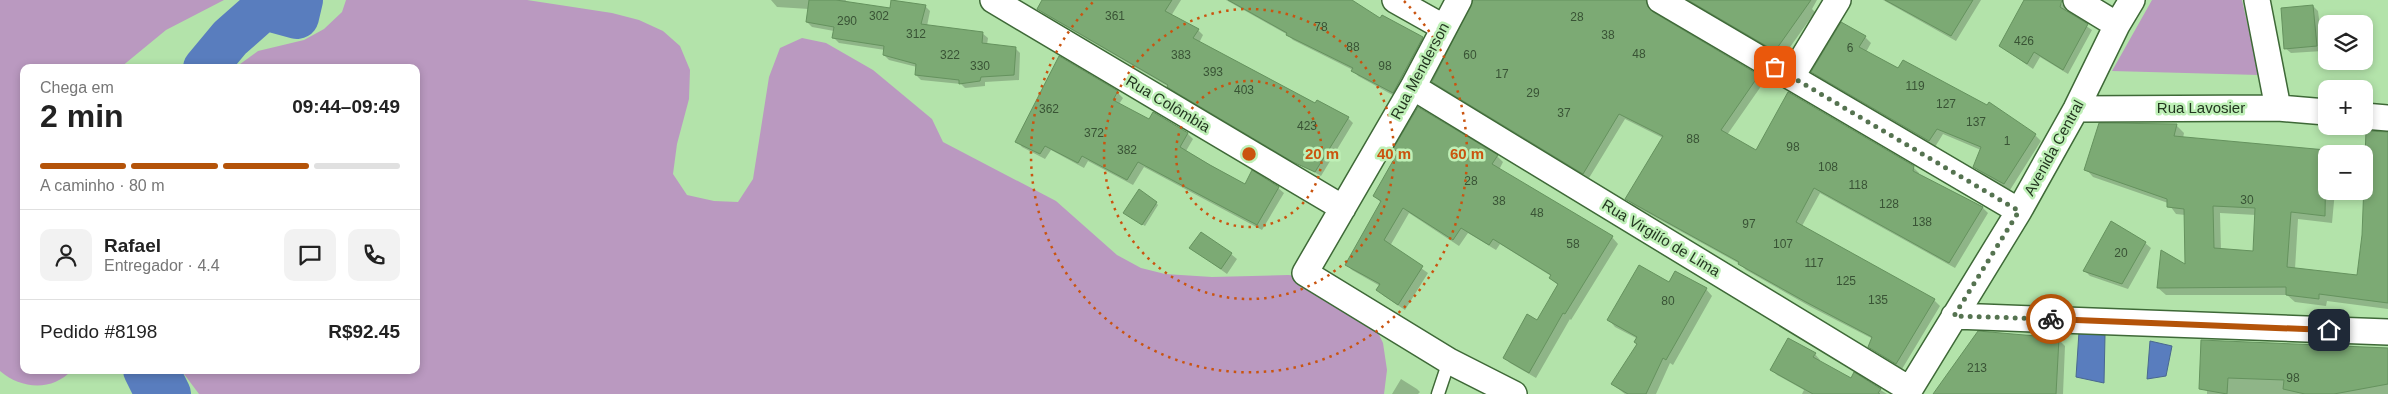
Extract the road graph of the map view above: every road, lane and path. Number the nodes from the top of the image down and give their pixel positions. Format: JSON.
{"nodes":[{"id":1,"x":993,"y":0,"type":"edge"},
{"id":2,"x":1395,"y":0,"type":"edge"},
{"id":3,"x":1459,"y":0,"type":"edge"},
{"id":4,"x":1660,"y":0,"type":"edge"},
{"id":5,"x":1838,"y":0,"type":"edge"},
{"id":6,"x":2076,"y":0,"type":"edge"},
{"id":7,"x":2132,"y":0,"type":"edge"},
{"id":8,"x":2257,"y":0,"type":"edge"},
{"id":9,"x":2117,"y":24,"type":"junction"},
{"id":10,"x":1443,"y":27,"type":"junction"},
{"id":11,"x":1792,"y":76,"type":"junction"},
{"id":12,"x":1412,"y":87,"type":"junction"},
{"id":13,"x":2278,"y":108,"type":"junction"},
{"id":14,"x":2076,"y":109,"type":"junction"},
{"id":15,"x":2318,"y":111,"type":"edge"},
{"id":16,"x":2373,"y":117,"type":"edge"},
{"id":17,"x":2388,"y":118,"type":"edge"},
{"id":18,"x":1343,"y":208,"type":"junction"},
{"id":19,"x":2019,"y":211,"type":"junction"},
{"id":20,"x":1954,"y":316,"type":"junction"},
{"id":21,"x":2388,"y":332,"type":"edge"},
{"id":22,"x":1449,"y":361,"type":"junction"},
{"id":23,"x":1908,"y":392,"type":"edge"},
{"id":24,"x":1438,"y":394,"type":"edge"},
{"id":25,"x":1514,"y":394,"type":"edge"}],
"edges":[{"from":1,"to":18,"type":"street","name":"Rua Colômbia"},
{"from":2,"to":10,"type":"street"},
{"from":3,"to":10,"type":"street","name":"Rua Menderson"},
{"from":4,"to":11,"type":"street"},
{"from":5,"to":11,"type":"street"},
{"from":6,"to":9,"type":"street"},
{"from":7,"to":9,"type":"street","name":"Avenida Central"},
{"from":8,"to":13,"type":"street"},
{"from":9,"to":14,"type":"street","name":"Avenida Central"},
{"from":10,"to":12,"type":"street","name":"Rua Menderson"},
{"from":11,"to":19,"type":"street"},
{"from":12,"to":18,"type":"street","name":"Rua Menderson"},
{"from":12,"to":23,"type":"street","name":"Rua Virgilío de Lima"},
{"from":13,"to":14,"type":"street","name":"Rua Lavosier"},
{"from":13,"to":15,"type":"street","name":"Rua Lavosier"},
{"from":14,"to":19,"type":"street","name":"Avenida Central"},
{"from":16,"to":17,"type":"street"},
{"from":18,"to":22,"type":"street","name":"Rua Menderson"},
{"from":19,"to":20,"type":"street","name":"Avenida Central"},
{"from":20,"to":21,"type":"street"},
{"from":20,"to":23,"type":"street","name":"Avenida Central"},
{"from":22,"to":24,"type":"lane"},
{"from":22,"to":25,"type":"street"}]}
